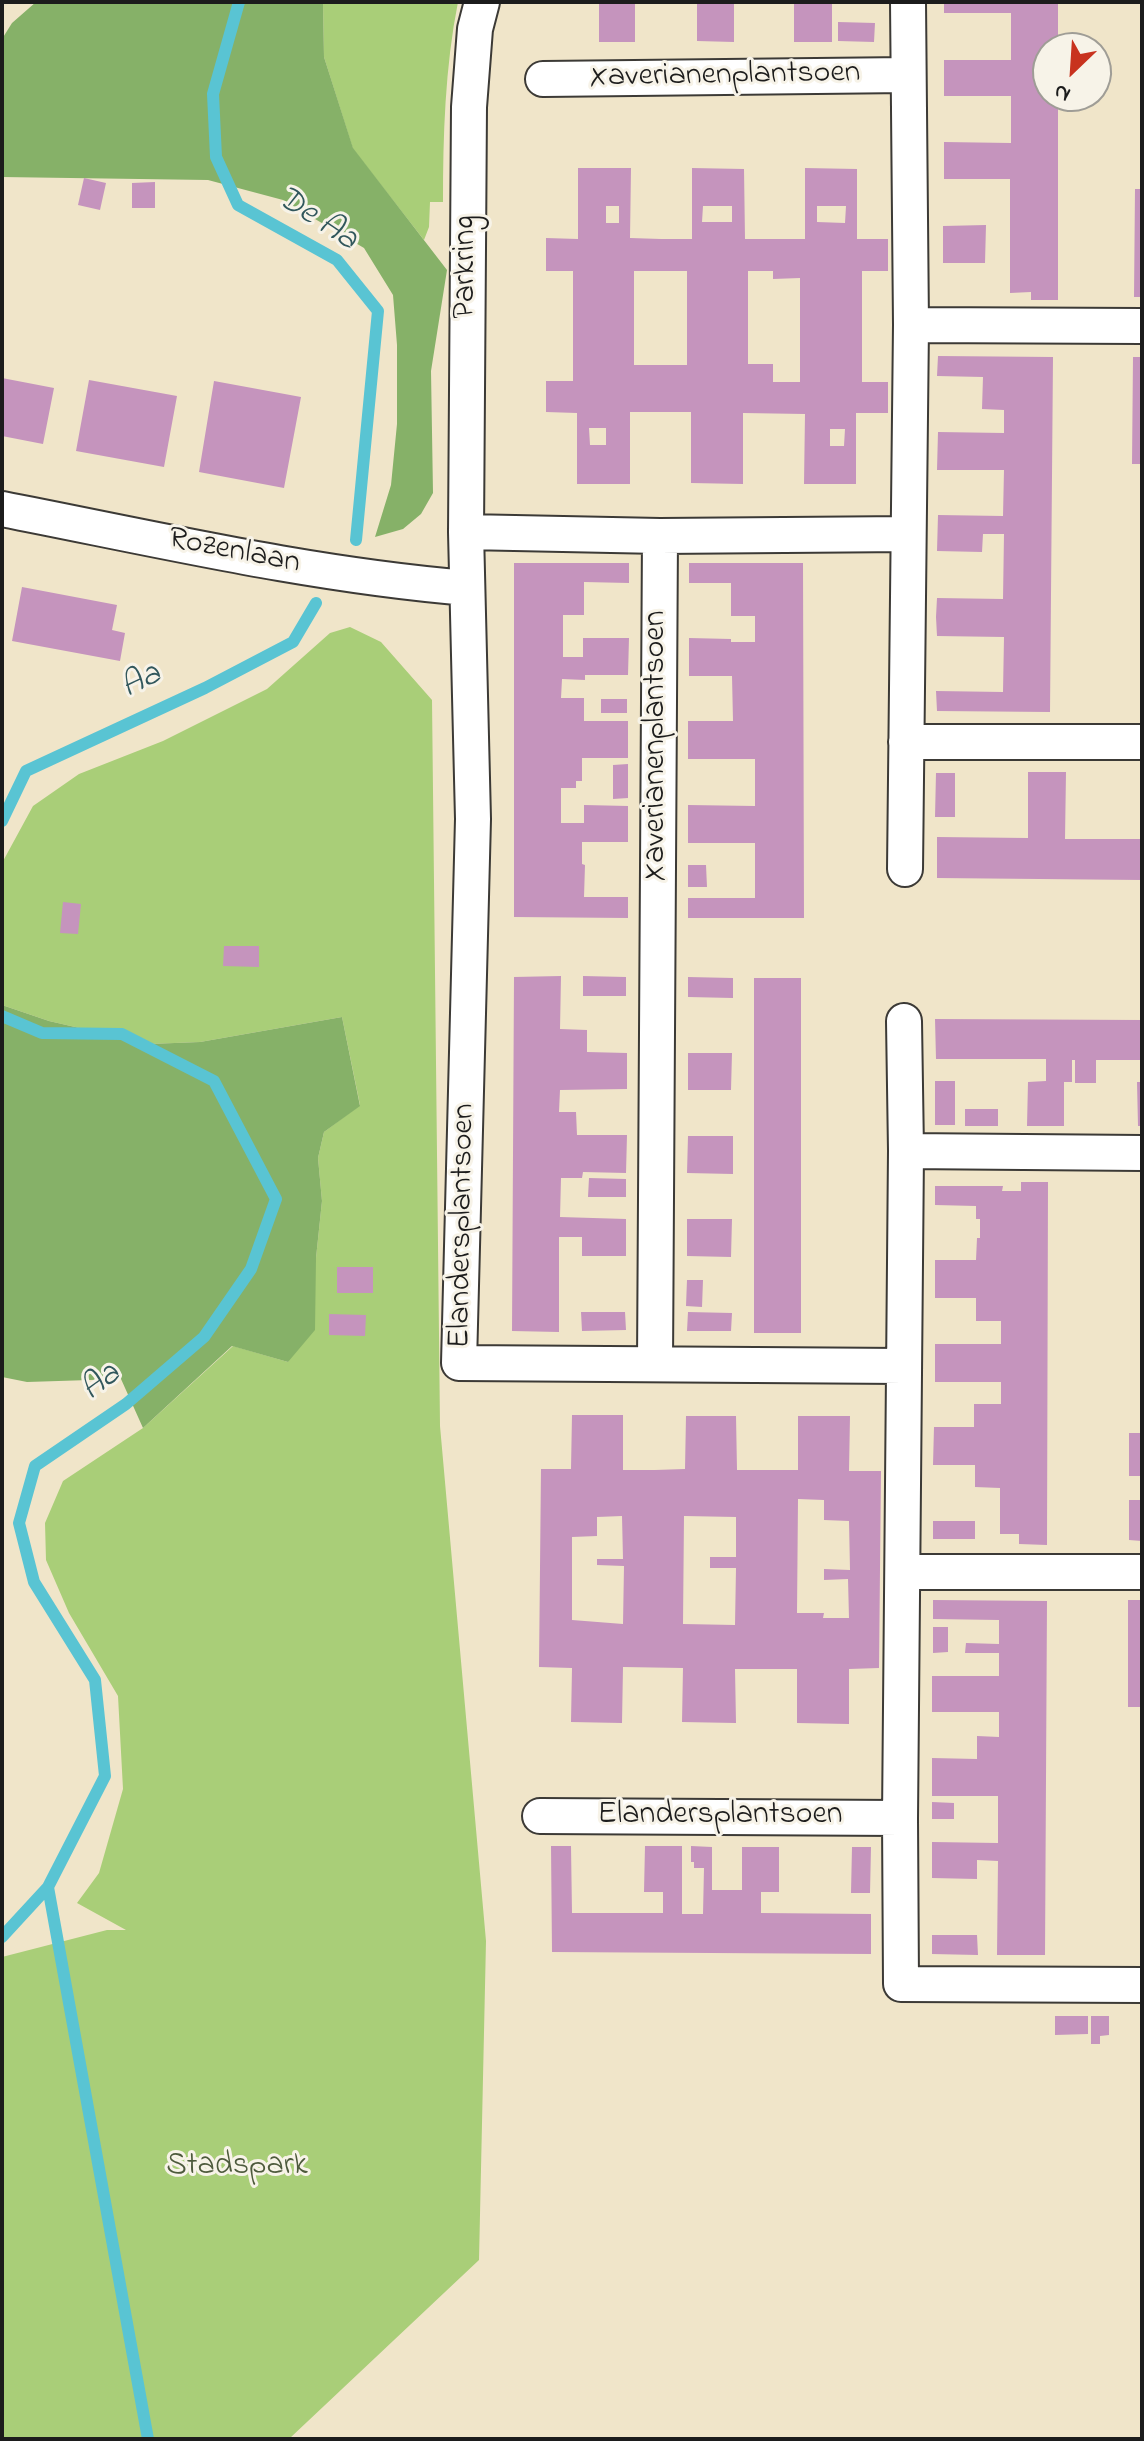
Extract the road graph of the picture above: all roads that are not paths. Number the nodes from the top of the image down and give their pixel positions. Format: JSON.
{"nodes":[{"id":1,"x":482,"y":2,"type":"edge"},
{"id":2,"x":908,"y":2,"type":"edge"},
{"id":3,"x":907,"y":75,"type":"junction"},
{"id":4,"x":543,"y":79,"type":"dead end"},
{"id":5,"x":911,"y":325,"type":"junction"},
{"id":6,"x":1142,"y":326,"type":"edge"},
{"id":7,"x":2,"y":509,"type":"edge"},
{"id":8,"x":466,"y":532,"type":"junction"},
{"id":9,"x":908,"y":534,"type":"junction"},
{"id":10,"x":660,"y":536,"type":"junction"},
{"id":11,"x":467,"y":588,"type":"junction"},
{"id":12,"x":906,"y":742,"type":"junction"},
{"id":13,"x":1142,"y":742,"type":"edge"},
{"id":14,"x":905,"y":869,"type":"dead end"},
{"id":15,"x":904,"y":1021,"type":"dead end"},
{"id":16,"x":906,"y":1151,"type":"junction"},
{"id":17,"x":1142,"y":1153,"type":"edge"},
{"id":18,"x":655,"y":1362,"type":"junction"},
{"id":19,"x":903,"y":1366,"type":"junction"},
{"id":20,"x":904,"y":1572,"type":"junction"},
{"id":21,"x":1142,"y":1572,"type":"edge"},
{"id":22,"x":540,"y":1816,"type":"dead end"},
{"id":23,"x":900,"y":1818,"type":"junction"},
{"id":24,"x":1142,"y":1985,"type":"edge"}],
"edges":[{"from":1,"to":8,"type":"street","name":"Parkring"},
{"from":2,"to":3,"type":"street","name":"Xaverianenplantsoen"},
{"from":3,"to":4,"type":"street","name":"Xaverianenplantsoen"},
{"from":3,"to":5,"type":"street","name":"Xaverianenplantsoen"},
{"from":5,"to":6,"type":"street"},
{"from":5,"to":9,"type":"street","name":"Xaverianenplantsoen"},
{"from":7,"to":11,"type":"street","name":"Rozenlaan"},
{"from":8,"to":10,"type":"street"},
{"from":8,"to":11,"type":"street"},
{"from":9,"to":10,"type":"street"},
{"from":9,"to":12,"type":"street","name":"Xaverianenplantsoen"},
{"from":10,"to":18,"type":"street","name":"Xaverianenplantsoen"},
{"from":11,"to":18,"type":"street","name":"Elandersplantsoen"},
{"from":12,"to":13,"type":"street"},
{"from":12,"to":14,"type":"street","name":"Xaverianenplantsoen"},
{"from":15,"to":16,"type":"street"},
{"from":16,"to":17,"type":"street"},
{"from":16,"to":19,"type":"street"},
{"from":18,"to":19,"type":"street","name":"Elandersplantsoen"},
{"from":19,"to":20,"type":"street"},
{"from":20,"to":21,"type":"street"},
{"from":20,"to":23,"type":"street"},
{"from":22,"to":23,"type":"street","name":"Elandersplantsoen"},
{"from":23,"to":24,"type":"street"}]}
